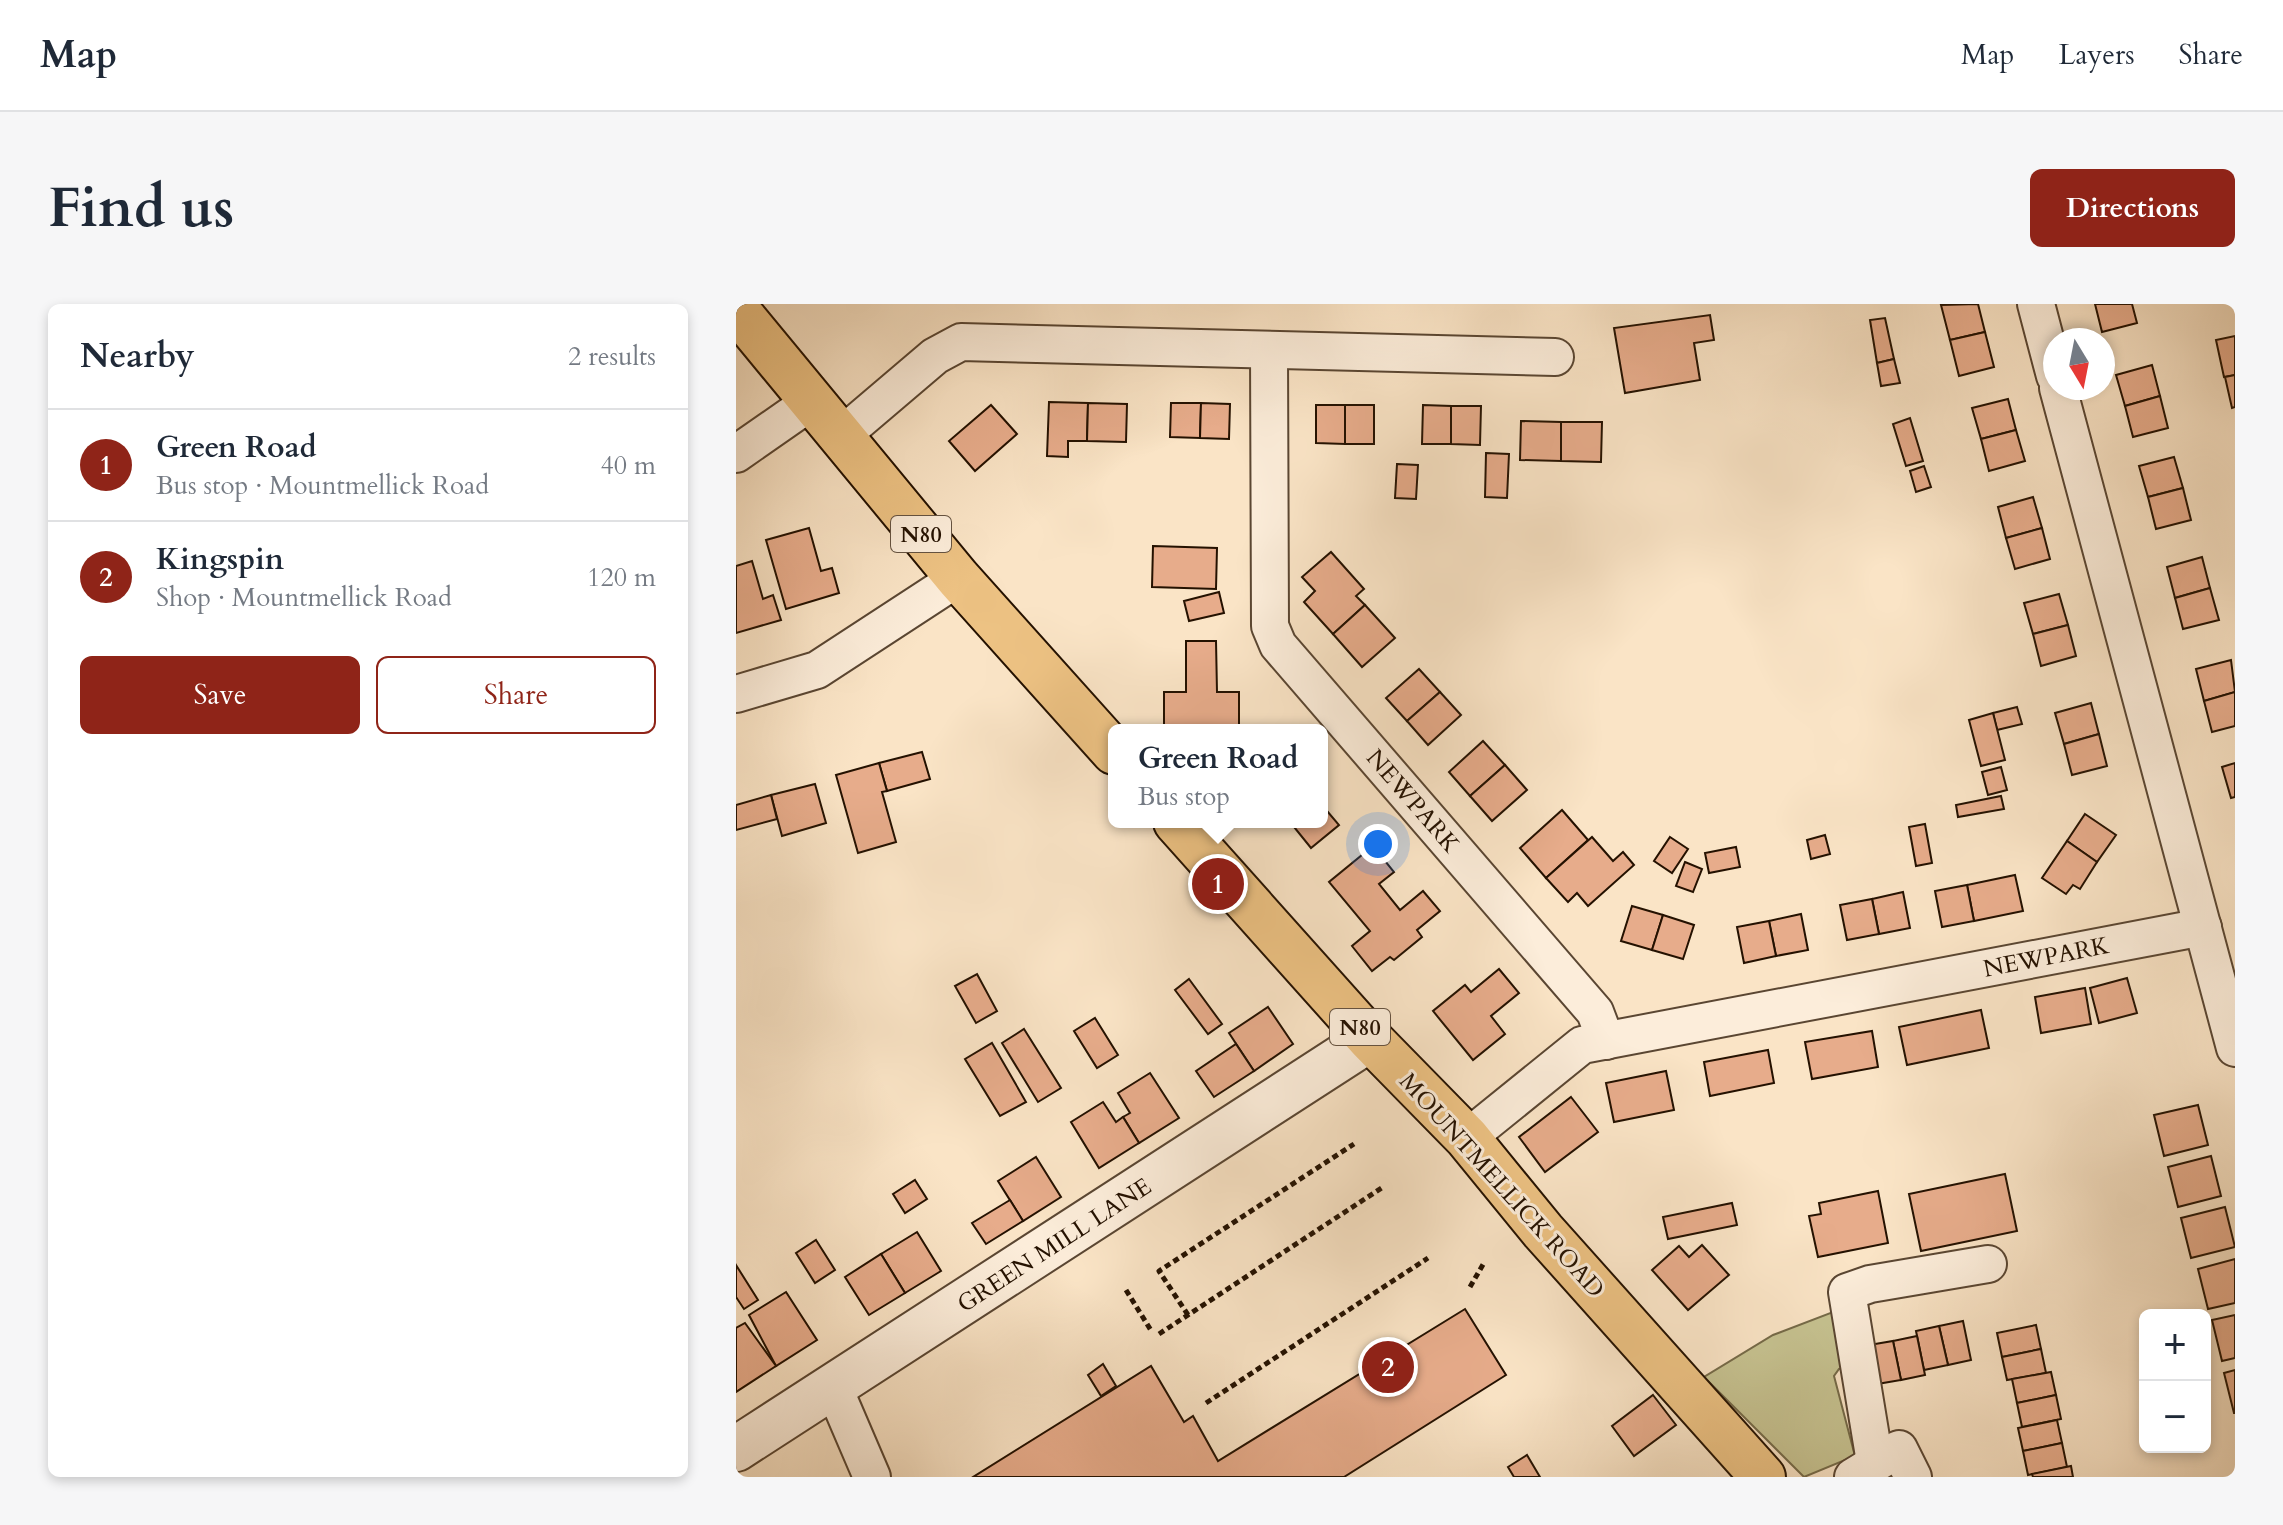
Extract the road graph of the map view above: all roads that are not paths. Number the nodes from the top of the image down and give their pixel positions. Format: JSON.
{"nodes":[{"id":1,"x":2036,"y":304,"type":"edge"},
{"id":2,"x":736,"y":309,"type":"edge"},
{"id":3,"x":2043,"y":331,"type":"edge"},
{"id":4,"x":1269,"y":351,"type":"junction"},
{"id":5,"x":1555,"y":357,"type":"dead end"},
{"id":6,"x":2061,"y":400,"type":"edge"},
{"id":7,"x":812,"y":401,"type":"junction"},
{"id":8,"x":841,"y":436,"type":"junction"},
{"id":9,"x":736,"y":454,"type":"edge"},
{"id":10,"x":958,"y":578,"type":"junction"},
{"id":11,"x":736,"y":694,"type":"edge"},
{"id":12,"x":1108,"y":745,"type":"edge"},
{"id":13,"x":1181,"y":828,"type":"edge"},
{"id":14,"x":2203,"y":927,"type":"junction"},
{"id":15,"x":1370,"y":1039,"type":"junction"},
{"id":16,"x":1606,"y":1041,"type":"junction"},
{"id":17,"x":2235,"y":1048,"type":"edge"},
{"id":18,"x":1467,"y":1138,"type":"junction"},
{"id":19,"x":1988,"y":1264,"type":"dead end"},
{"id":20,"x":833,"y":1386,"type":"junction"},
{"id":21,"x":736,"y":1449,"type":"edge"},
{"id":22,"x":1864,"y":1470,"type":"edge"},
{"id":23,"x":872,"y":1477,"type":"edge"},
{"id":24,"x":1763,"y":1477,"type":"edge"},
{"id":25,"x":1913,"y":1477,"type":"edge"}],
"edges":[{"from":1,"to":3,"type":"street"},
{"from":2,"to":7,"type":"main road","number":"N80"},
{"from":4,"to":5,"type":"street"},
{"from":4,"to":8,"type":"street"},
{"from":4,"to":16,"type":"street","name":"NEWPARK"},
{"from":6,"to":14,"type":"street"},
{"from":7,"to":8,"type":"main road","number":"N80"},
{"from":7,"to":9,"type":"street"},
{"from":8,"to":10,"type":"main road","number":"N80"},
{"from":10,"to":11,"type":"street"},
{"from":10,"to":12,"type":"main road","number":"N80"},
{"from":13,"to":15,"type":"main road","name":"MOUNTMELLICK ROAD","number":"N80"},
{"from":14,"to":16,"type":"street","name":"NEWPARK"},
{"from":14,"to":17,"type":"street"},
{"from":15,"to":18,"type":"main road","name":"MOUNTMELLICK ROAD","number":"N80"},
{"from":15,"to":20,"type":"street","name":"GREEN MILL LANE"},
{"from":16,"to":18,"type":"street","name":"NEWPARK"},
{"from":18,"to":24,"type":"main road","name":"MOUNTMELLICK ROAD","number":"N80"},
{"from":19,"to":22,"type":"street"},
{"from":20,"to":21,"type":"street","name":"GREEN MILL LANE"},
{"from":20,"to":23,"type":"street"},
{"from":22,"to":25,"type":"street"}]}
